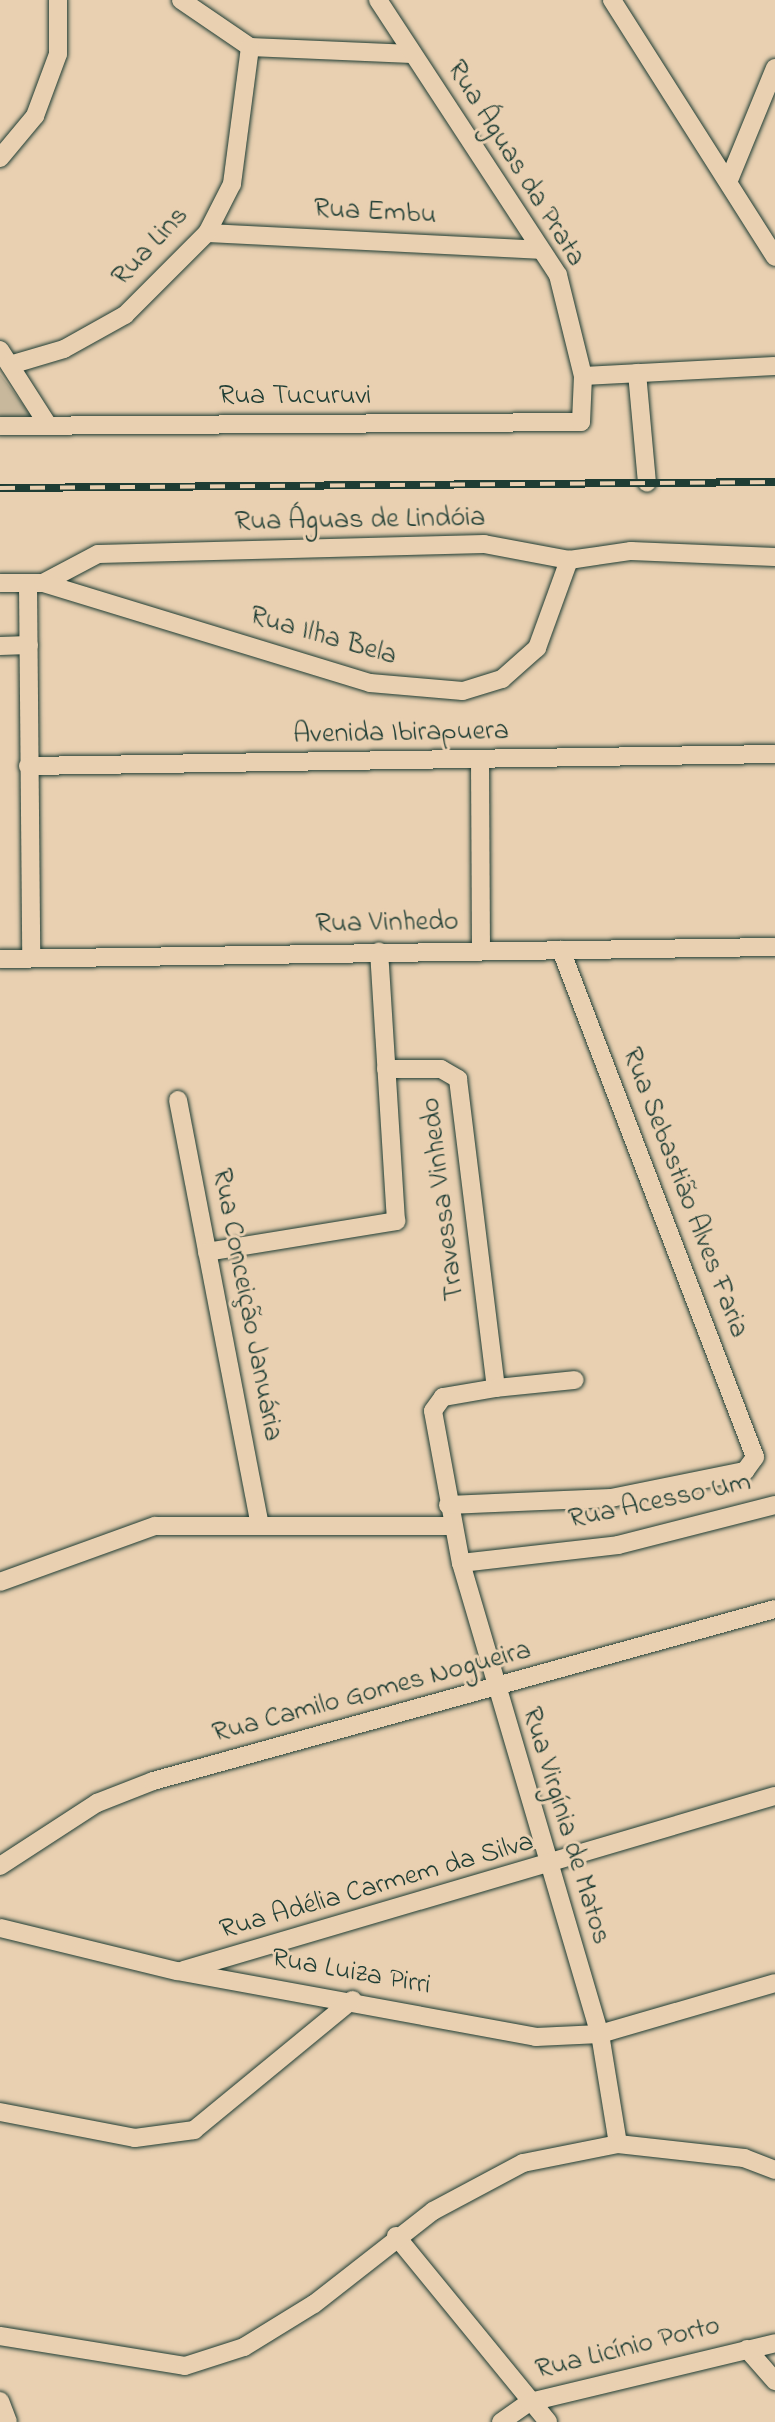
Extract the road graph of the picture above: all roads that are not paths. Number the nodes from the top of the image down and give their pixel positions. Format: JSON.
{"nodes":[{"id":1,"x":58,"y":0,"type":"edge"},
{"id":2,"x":181,"y":0,"type":"edge"},
{"id":3,"x":378,"y":0,"type":"edge"},
{"id":4,"x":612,"y":0,"type":"edge"},
{"id":5,"x":250,"y":47,"type":"junction"},
{"id":6,"x":412,"y":54,"type":"junction"},
{"id":7,"x":775,"y":68,"type":"edge"},
{"id":8,"x":0,"y":158,"type":"edge"},
{"id":9,"x":729,"y":180,"type":"junction"},
{"id":10,"x":207,"y":233,"type":"junction"},
{"id":11,"x":540,"y":250,"type":"junction"},
{"id":12,"x":775,"y":257,"type":"edge"},
{"id":13,"x":5,"y":358,"type":"edge"},
{"id":14,"x":775,"y":366,"type":"edge"},
{"id":15,"x":637,"y":373,"type":"junction"},
{"id":16,"x":583,"y":376,"type":"junction"},
{"id":17,"x":586,"y":415,"type":"joint"},
{"id":18,"x":48,"y":425,"type":"junction"},
{"id":19,"x":0,"y":426,"type":"edge"},
{"id":20,"x":647,"y":483,"type":"dead end"},
{"id":21,"x":775,"y":557,"type":"edge"},
{"id":22,"x":569,"y":560,"type":"junction"},
{"id":23,"x":0,"y":583,"type":"edge"},
{"id":24,"x":36,"y":583,"type":"junction"},
{"id":25,"x":29,"y":645,"type":"junction"},
{"id":26,"x":0,"y":646,"type":"edge"},
{"id":27,"x":775,"y":754,"type":"edge"},
{"id":28,"x":480,"y":761,"type":"junction"},
{"id":29,"x":28,"y":766,"type":"junction"},
{"id":30,"x":775,"y":947,"type":"edge"},
{"id":31,"x":481,"y":950,"type":"junction"},
{"id":32,"x":561,"y":950,"type":"junction"},
{"id":33,"x":379,"y":952,"type":"junction"},
{"id":34,"x":31,"y":958,"type":"junction"},
{"id":35,"x":0,"y":959,"type":"edge"},
{"id":36,"x":386,"y":1069,"type":"junction"},
{"id":37,"x":178,"y":1100,"type":"dead end"},
{"id":38,"x":207,"y":1252,"type":"junction"},
{"id":39,"x":575,"y":1380,"type":"dead end"},
{"id":40,"x":496,"y":1388,"type":"junction"},
{"id":41,"x":448,"y":1505,"type":"junction"},
{"id":42,"x":775,"y":1505,"type":"edge"},
{"id":43,"x":259,"y":1521,"type":"junction"},
{"id":44,"x":451,"y":1526,"type":"junction"},
{"id":45,"x":461,"y":1563,"type":"junction"},
{"id":46,"x":0,"y":1582,"type":"edge"},
{"id":47,"x":775,"y":1609,"type":"edge"},
{"id":48,"x":493,"y":1691,"type":"junction"},
{"id":49,"x":775,"y":1796,"type":"edge"},
{"id":50,"x":0,"y":1866,"type":"edge"},
{"id":51,"x":551,"y":1867,"type":"junction"},
{"id":52,"x":0,"y":1928,"type":"edge"},
{"id":53,"x":177,"y":1971,"type":"junction"},
{"id":54,"x":775,"y":1983,"type":"edge"},
{"id":55,"x":352,"y":2000,"type":"junction"},
{"id":56,"x":600,"y":2034,"type":"junction"},
{"id":57,"x":0,"y":2112,"type":"edge"},
{"id":58,"x":618,"y":2144,"type":"junction"},
{"id":59,"x":775,"y":2170,"type":"edge"},
{"id":60,"x":396,"y":2236,"type":"junction"},
{"id":61,"x":0,"y":2336,"type":"edge"},
{"id":62,"x":775,"y":2343,"type":"edge"},
{"id":63,"x":747,"y":2349,"type":"junction"},
{"id":64,"x":775,"y":2381,"type":"edge"},
{"id":65,"x":0,"y":2401,"type":"edge"},
{"id":66,"x":530,"y":2402,"type":"junction"},
{"id":67,"x":8,"y":2422,"type":"edge"},
{"id":68,"x":501,"y":2422,"type":"edge"},
{"id":69,"x":548,"y":2422,"type":"edge"}],
"edges":[{"from":1,"to":8,"type":"street"},
{"from":2,"to":5,"type":"street"},
{"from":3,"to":6,"type":"street","name":"Rua Águas da Prata"},
{"from":4,"to":9,"type":"street"},
{"from":5,"to":6,"type":"street"},
{"from":5,"to":10,"type":"street","name":"Rua Lins"},
{"from":6,"to":11,"type":"street","name":"Rua Águas da Prata"},
{"from":7,"to":9,"type":"street"},
{"from":9,"to":12,"type":"street"},
{"from":10,"to":11,"type":"street","name":"Rua Embu"},
{"from":10,"to":13,"type":"street","name":"Rua Lins"},
{"from":11,"to":16,"type":"street","name":"Rua Águas da Prata"},
{"from":13,"to":18,"type":"street"},
{"from":14,"to":15,"type":"street"},
{"from":15,"to":16,"type":"street"},
{"from":15,"to":20,"type":"street"},
{"from":16,"to":17,"type":"street","name":"Rua Águas da Prata"},
{"from":17,"to":18,"type":"street","name":"Rua Tucuruvi"},
{"from":18,"to":19,"type":"street","name":"Rua Tucuruvi"},
{"from":21,"to":22,"type":"street","name":"Rua Águas de Lindóia"},
{"from":22,"to":24,"type":"street","name":"Rua Águas de Lindóia"},
{"from":22,"to":24,"type":"street","name":"Rua Ilha Bela"},
{"from":23,"to":24,"type":"street","name":"Rua Águas de Lindóia"},
{"from":24,"to":25,"type":"street"},
{"from":25,"to":26,"type":"street"},
{"from":25,"to":29,"type":"street"},
{"from":27,"to":28,"type":"street","name":"Avenida Ibirapuera"},
{"from":28,"to":29,"type":"street","name":"Avenida Ibirapuera"},
{"from":28,"to":31,"type":"street"},
{"from":29,"to":34,"type":"street"},
{"from":30,"to":32,"type":"street","name":"Rua Vinhedo"},
{"from":31,"to":32,"type":"street","name":"Rua Vinhedo"},
{"from":31,"to":33,"type":"street","name":"Rua Vinhedo"},
{"from":32,"to":41,"type":"street","name":"Rua Sebastião Alves Faria"},
{"from":33,"to":34,"type":"street","name":"Rua Vinhedo"},
{"from":33,"to":36,"type":"street"},
{"from":34,"to":35,"type":"street","name":"Rua Vinhedo"},
{"from":36,"to":38,"type":"street"},
{"from":36,"to":40,"type":"street","name":"Travessa Vinhedo"},
{"from":37,"to":38,"type":"street","name":"Rua Conceição Januária"},
{"from":38,"to":43,"type":"street","name":"Rua Conceição Januária"},
{"from":39,"to":40,"type":"street"},
{"from":40,"to":41,"type":"street"},
{"from":41,"to":44,"type":"street"},
{"from":42,"to":45,"type":"street","name":"Rua Acesso Um"},
{"from":43,"to":44,"type":"street"},
{"from":43,"to":46,"type":"street"},
{"from":44,"to":45,"type":"street","name":"Rua Virgínia de Matos"},
{"from":45,"to":48,"type":"street","name":"Rua Virgínia de Matos"},
{"from":47,"to":48,"type":"street","name":"Rua Camilo Gomes Nogueira"},
{"from":48,"to":50,"type":"street","name":"Rua Camilo Gomes Nogueira"},
{"from":48,"to":51,"type":"street","name":"Rua Virgínia de Matos"},
{"from":49,"to":51,"type":"street","name":"Rua Adélia Carmem da Silva"},
{"from":51,"to":53,"type":"street","name":"Rua Adélia Carmem da Silva"},
{"from":51,"to":56,"type":"street","name":"Rua Virgínia de Matos"},
{"from":52,"to":53,"type":"street","name":"Rua Luiza Pirri"},
{"from":53,"to":55,"type":"street","name":"Rua Luiza Pirri"},
{"from":54,"to":56,"type":"street","name":"Rua Luiza Pirri"},
{"from":55,"to":56,"type":"street","name":"Rua Luiza Pirri"},
{"from":55,"to":57,"type":"street"},
{"from":56,"to":58,"type":"street","name":"Rua Virgínia de Matos"},
{"from":58,"to":59,"type":"street"},
{"from":58,"to":60,"type":"street"},
{"from":60,"to":61,"type":"street"},
{"from":60,"to":66,"type":"street"},
{"from":62,"to":63,"type":"street","name":"Rua Licínio Porto"},
{"from":63,"to":64,"type":"street"},
{"from":63,"to":66,"type":"street","name":"Rua Licínio Porto"},
{"from":65,"to":67,"type":"street"},
{"from":66,"to":68,"type":"street","name":"Rua Licínio Porto"},
{"from":66,"to":69,"type":"street"}]}
